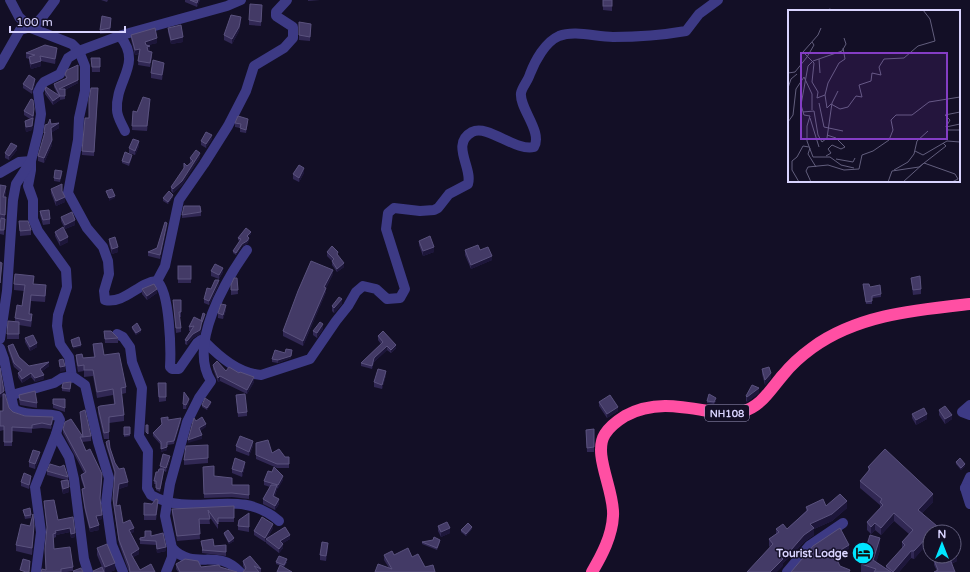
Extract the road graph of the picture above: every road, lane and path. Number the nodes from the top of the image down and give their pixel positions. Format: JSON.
{"nodes":[{"id":1,"x":10,"y":0,"type":"edge"},
{"id":2,"x":55,"y":0,"type":"edge"},
{"id":3,"x":240,"y":0,"type":"edge"},
{"id":4,"x":287,"y":0,"type":"edge"},
{"id":5,"x":718,"y":0,"type":"edge"},
{"id":6,"x":31,"y":28,"type":"junction"},
{"id":7,"x":120,"y":36,"type":"junction"},
{"id":8,"x":79,"y":51,"type":"junction"},
{"id":9,"x":0,"y":65,"type":"edge"},
{"id":10,"x":125,"y":131,"type":"dead end"},
{"id":11,"x":31,"y":161,"type":"junction"},
{"id":12,"x":0,"y":173,"type":"edge"},
{"id":13,"x":247,"y":250,"type":"dead end"},
{"id":14,"x":158,"y":280,"type":"junction"},
{"id":15,"x":970,"y":304,"type":"edge"},
{"id":16,"x":117,"y":334,"type":"dead end"},
{"id":17,"x":0,"y":339,"type":"edge"},
{"id":18,"x":205,"y":342,"type":"junction"},
{"id":19,"x":0,"y":348,"type":"edge"},
{"id":20,"x":72,"y":377,"type":"junction"},
{"id":21,"x":12,"y":395,"type":"junction"},
{"id":22,"x":970,"y":405,"type":"edge"},
{"id":23,"x":970,"y":415,"type":"edge"},
{"id":24,"x":56,"y":434,"type":"junction"},
{"id":25,"x":970,"y":477,"type":"edge"},
{"id":26,"x":968,"y":490,"type":"edge"},
{"id":27,"x":168,"y":500,"type":"junction"},
{"id":28,"x":970,"y":504,"type":"edge"},
{"id":29,"x":279,"y":521,"type":"dead end"},
{"id":30,"x":843,"y":523,"type":"dead end"},
{"id":31,"x":172,"y":548,"type":"junction"},
{"id":32,"x":36,"y":572,"type":"edge"},
{"id":33,"x":88,"y":572,"type":"edge"},
{"id":34,"x":123,"y":572,"type":"edge"},
{"id":35,"x":166,"y":572,"type":"edge"},
{"id":36,"x":240,"y":572,"type":"edge"},
{"id":37,"x":592,"y":572,"type":"edge"},
{"id":38,"x":787,"y":572,"type":"edge"}],
"edges":[{"from":1,"to":6,"type":"street"},
{"from":2,"to":6,"type":"street"},
{"from":3,"to":7,"type":"street"},
{"from":4,"to":14,"type":"street"},
{"from":5,"to":18,"type":"street"},
{"from":6,"to":8,"type":"street"},
{"from":6,"to":9,"type":"street"},
{"from":7,"to":8,"type":"street"},
{"from":7,"to":10,"type":"street"},
{"from":8,"to":11,"type":"street"},
{"from":8,"to":14,"type":"street"},
{"from":11,"to":12,"type":"street"},
{"from":11,"to":17,"type":"street"},
{"from":11,"to":20,"type":"street"},
{"from":13,"to":18,"type":"street"},
{"from":14,"to":18,"type":"street"},
{"from":15,"to":37,"type":"highway","number":"NH108"},
{"from":16,"to":27,"type":"street"},
{"from":18,"to":27,"type":"street"},
{"from":19,"to":21,"type":"street"},
{"from":20,"to":21,"type":"street"},
{"from":20,"to":34,"type":"street"},
{"from":21,"to":24,"type":"street"},
{"from":22,"to":23,"type":"street"},
{"from":24,"to":32,"type":"street"},
{"from":24,"to":33,"type":"street"},
{"from":25,"to":26,"type":"street"},
{"from":26,"to":28,"type":"street"},
{"from":27,"to":29,"type":"street"},
{"from":27,"to":31,"type":"street"},
{"from":30,"to":38,"type":"street"},
{"from":31,"to":35,"type":"street"},
{"from":31,"to":36,"type":"street"}]}
